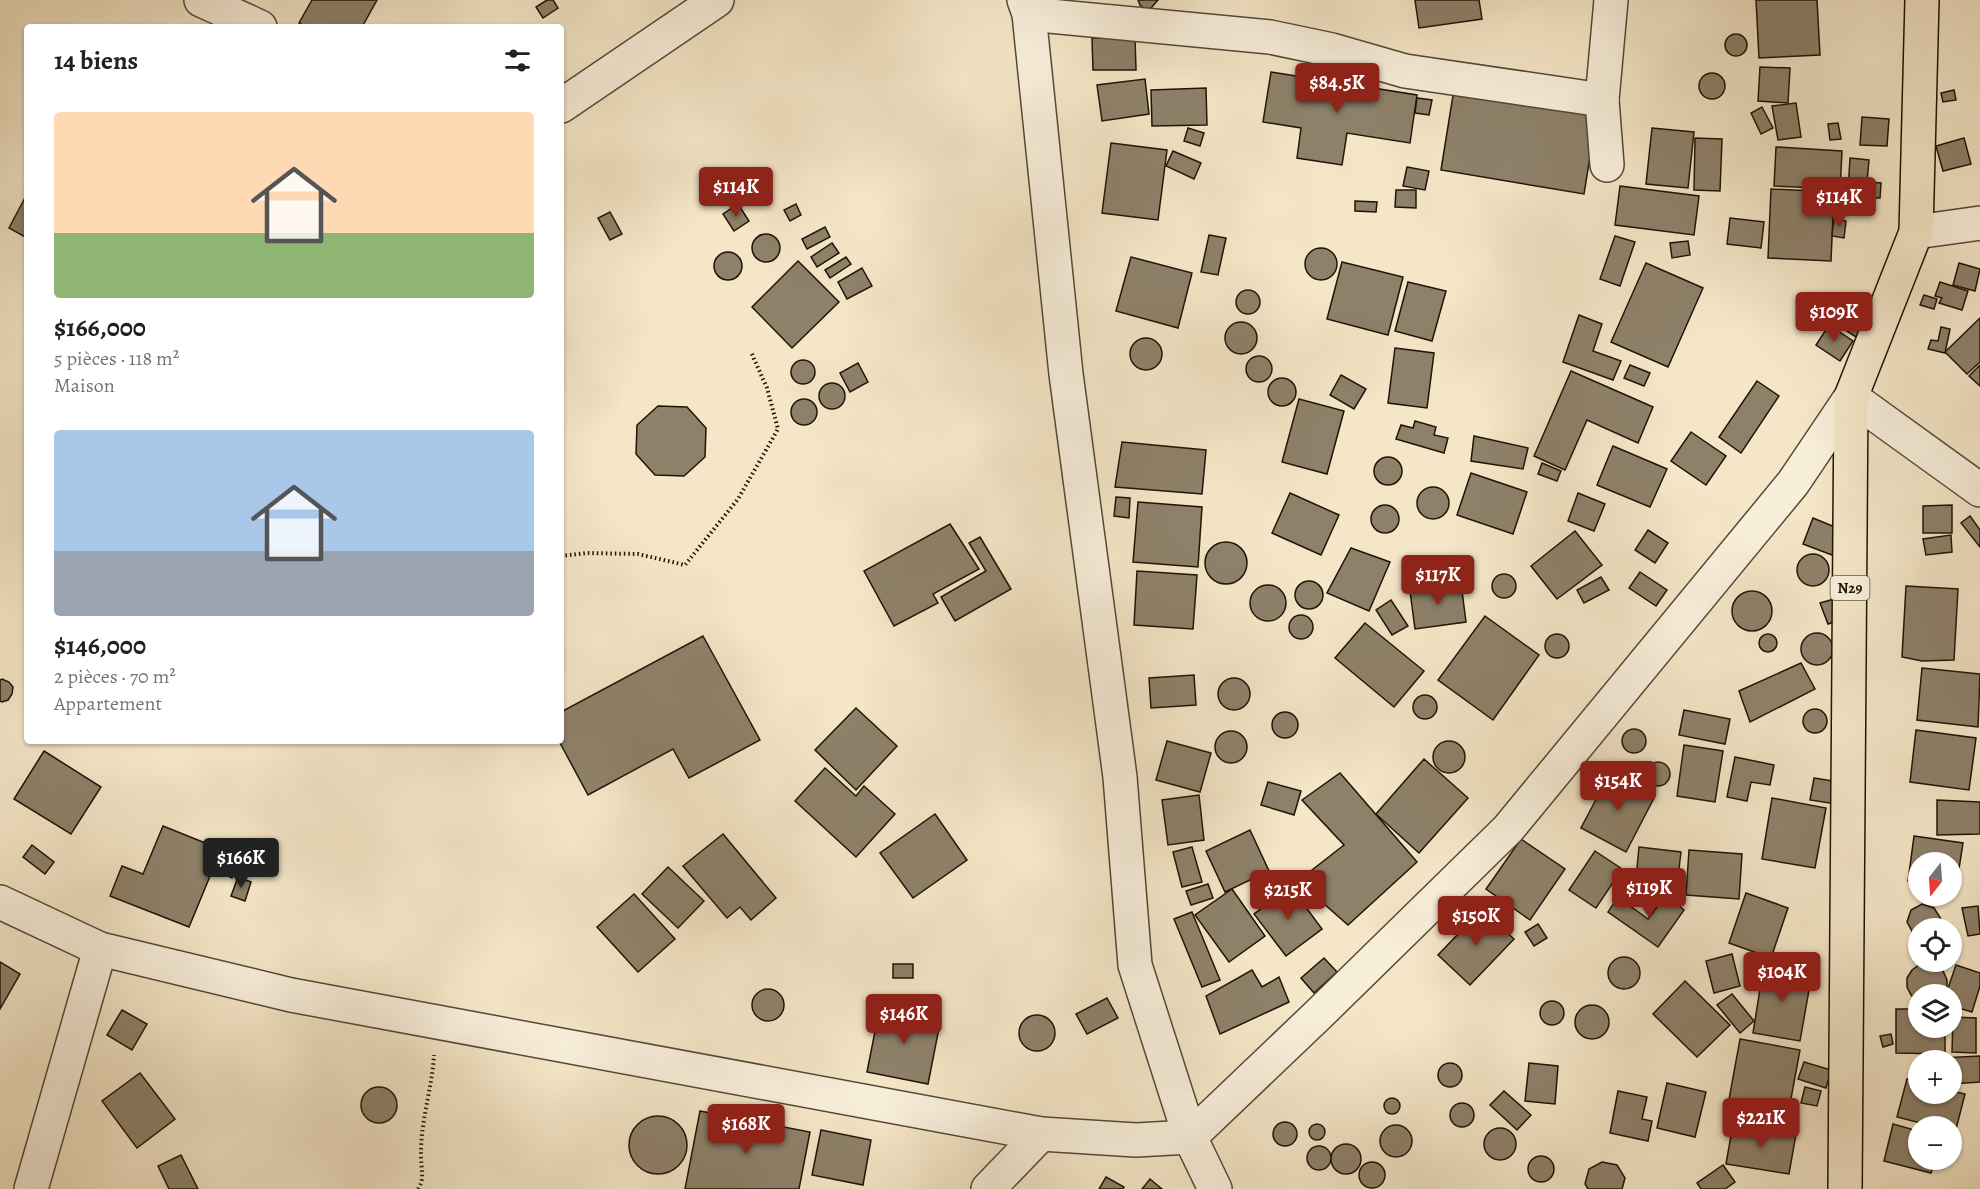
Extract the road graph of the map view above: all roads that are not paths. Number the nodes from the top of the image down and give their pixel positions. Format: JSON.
{"nodes":[{"id":1,"x":201,"y":0,"type":"edge"},
{"id":2,"x":717,"y":0,"type":"edge"},
{"id":3,"x":1611,"y":0,"type":"edge"},
{"id":4,"x":1922,"y":0,"type":"edge"},
{"id":5,"x":1026,"y":7,"type":"edge"},
{"id":6,"x":253,"y":24,"type":"edge"},
{"id":7,"x":1602,"y":100,"type":"junction"},
{"id":8,"x":564,"y":104,"type":"edge"},
{"id":9,"x":1607,"y":165,"type":"dead end"},
{"id":10,"x":1980,"y":223,"type":"edge"},
{"id":11,"x":1916,"y":232,"type":"junction"},
{"id":12,"x":1851,"y":397,"type":"junction"},
{"id":13,"x":1980,"y":490,"type":"edge"},
{"id":14,"x":0,"y":902,"type":"edge"},
{"id":15,"x":100,"y":949,"type":"junction"},
{"id":16,"x":1041,"y":1134,"type":"junction"},
{"id":17,"x":1190,"y":1137,"type":"junction"},
{"id":18,"x":31,"y":1189,"type":"edge"},
{"id":19,"x":988,"y":1189,"type":"edge"},
{"id":20,"x":1215,"y":1189,"type":"edge"},
{"id":21,"x":1845,"y":1189,"type":"edge"}],
"edges":[{"from":1,"to":6,"type":"street"},
{"from":2,"to":8,"type":"street"},
{"from":3,"to":7,"type":"street"},
{"from":4,"to":11,"type":"main road","number":"N29"},
{"from":5,"to":7,"type":"street"},
{"from":5,"to":17,"type":"street"},
{"from":7,"to":9,"type":"street"},
{"from":10,"to":11,"type":"street"},
{"from":11,"to":12,"type":"main road","number":"N29"},
{"from":12,"to":13,"type":"street"},
{"from":12,"to":17,"type":"street"},
{"from":12,"to":21,"type":"main road","number":"N29"},
{"from":14,"to":15,"type":"street"},
{"from":15,"to":16,"type":"street"},
{"from":15,"to":18,"type":"street"},
{"from":16,"to":17,"type":"street"},
{"from":16,"to":19,"type":"street"},
{"from":17,"to":20,"type":"street"}]}
